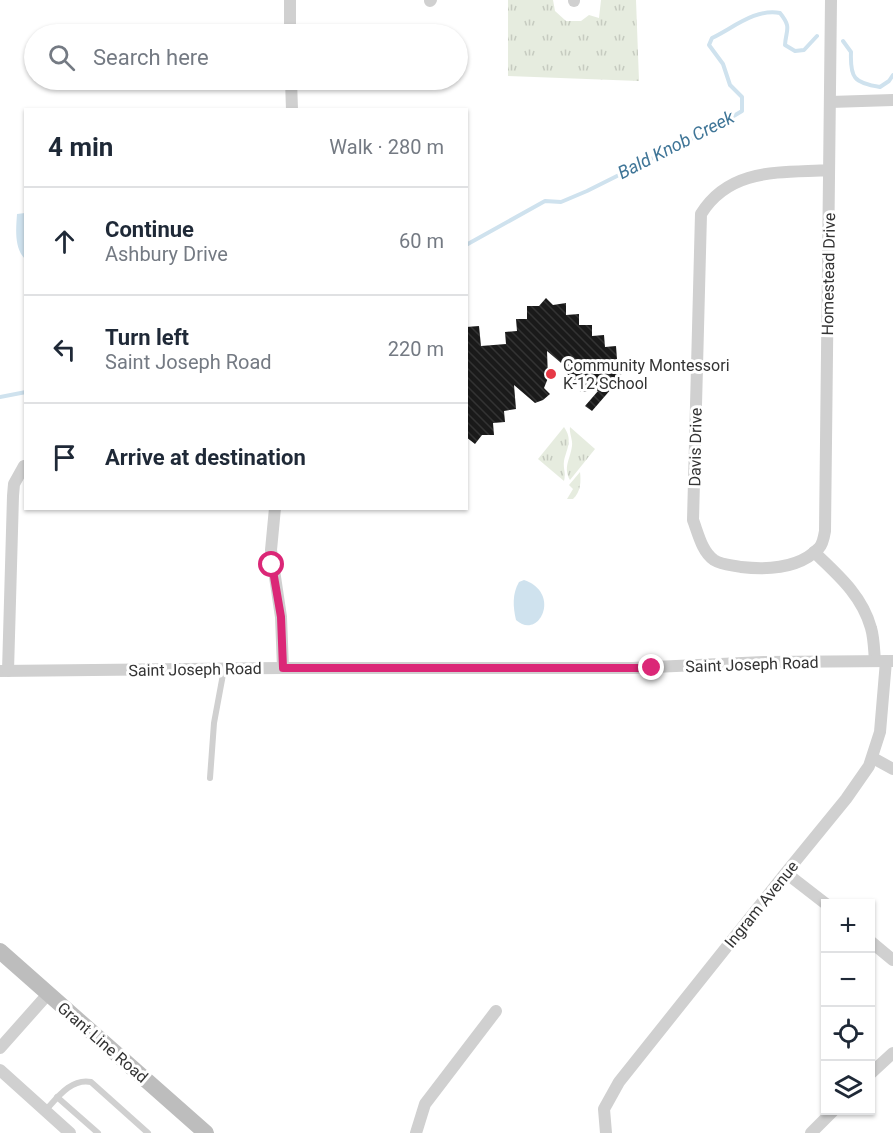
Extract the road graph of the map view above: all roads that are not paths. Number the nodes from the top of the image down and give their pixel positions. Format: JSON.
{"nodes":[{"id":1,"x":290,"y":0,"type":"edge"},
{"id":2,"x":831,"y":0,"type":"edge"},
{"id":3,"x":290,"y":24,"type":"edge"},
{"id":4,"x":291,"y":90,"type":"edge"},
{"id":5,"x":893,"y":100,"type":"edge"},
{"id":6,"x":830,"y":102,"type":"junction"},
{"id":7,"x":291,"y":108,"type":"edge"},
{"id":8,"x":829,"y":170,"type":"junction"},
{"id":9,"x":24,"y":466,"type":"dead end"},
{"id":10,"x":275,"y":510,"type":"edge"},
{"id":11,"x":817,"y":549,"type":"junction"},
{"id":12,"x":885,"y":661,"type":"edge"},
{"id":13,"x":283,"y":668,"type":"junction"},
{"id":14,"x":224,"y":669,"type":"junction"},
{"id":15,"x":4,"y":671,"type":"edge"},
{"id":16,"x":873,"y":758,"type":"junction"},
{"id":17,"x":893,"y":769,"type":"edge"},
{"id":18,"x":210,"y":778,"type":"dead end"},
{"id":19,"x":786,"y":873,"type":"junction"},
{"id":20,"x":821,"y":901,"type":"edge"},
{"id":21,"x":875,"y":945,"type":"edge"},
{"id":22,"x":0,"y":951,"type":"edge"},
{"id":23,"x":893,"y":960,"type":"edge"},
{"id":24,"x":48,"y":994,"type":"junction"},
{"id":25,"x":496,"y":1011,"type":"dead end"},
{"id":26,"x":0,"y":1048,"type":"edge"},
{"id":27,"x":893,"y":1053,"type":"edge"},
{"id":28,"x":875,"y":1069,"type":"edge"},
{"id":29,"x":0,"y":1070,"type":"edge"},
{"id":30,"x":57,"y":1097,"type":"junction"},
{"id":31,"x":45,"y":1111,"type":"junction"},
{"id":32,"x":829,"y":1115,"type":"edge"},
{"id":33,"x":70,"y":1133,"type":"edge"},
{"id":34,"x":98,"y":1133,"type":"edge"},
{"id":35,"x":148,"y":1133,"type":"edge"},
{"id":36,"x":206,"y":1133,"type":"edge"},
{"id":37,"x":416,"y":1133,"type":"edge"},
{"id":38,"x":606,"y":1133,"type":"edge"},
{"id":39,"x":811,"y":1133,"type":"edge"}],
"edges":[{"from":1,"to":3,"type":"street"},
{"from":2,"to":6,"type":"street","name":"Homestead Drive"},
{"from":4,"to":7,"type":"street"},
{"from":5,"to":6,"type":"street"},
{"from":6,"to":8,"type":"street","name":"Homestead Drive"},
{"from":8,"to":11,"type":"street","name":"Homestead Drive"},
{"from":8,"to":11,"type":"street","name":"Davis Drive"},
{"from":9,"to":15,"type":"street"},
{"from":10,"to":13,"type":"street"},
{"from":11,"to":12,"type":"street"},
{"from":12,"to":13,"type":"street","name":"Saint Joseph Road"},
{"from":12,"to":16,"type":"street","name":"Ingram Avenue"},
{"from":13,"to":14,"type":"street","name":"Saint Joseph Road"},
{"from":14,"to":15,"type":"street","name":"Saint Joseph Road"},
{"from":14,"to":18,"type":"lane"},
{"from":16,"to":17,"type":"street"},
{"from":16,"to":19,"type":"street","name":"Ingram Avenue"},
{"from":19,"to":20,"type":"street"},
{"from":19,"to":38,"type":"street","name":"Ingram Avenue"},
{"from":21,"to":23,"type":"street"},
{"from":22,"to":24,"type":"main road","name":"Grant Line Road"},
{"from":24,"to":26,"type":"street"},
{"from":24,"to":36,"type":"main road","name":"Grant Line Road"},
{"from":25,"to":37,"type":"street"},
{"from":27,"to":28,"type":"street"},
{"from":29,"to":31,"type":"street"},
{"from":30,"to":31,"type":"lane"},
{"from":30,"to":34,"type":"lane"},
{"from":30,"to":35,"type":"lane"},
{"from":31,"to":33,"type":"street"},
{"from":32,"to":39,"type":"street"}]}
